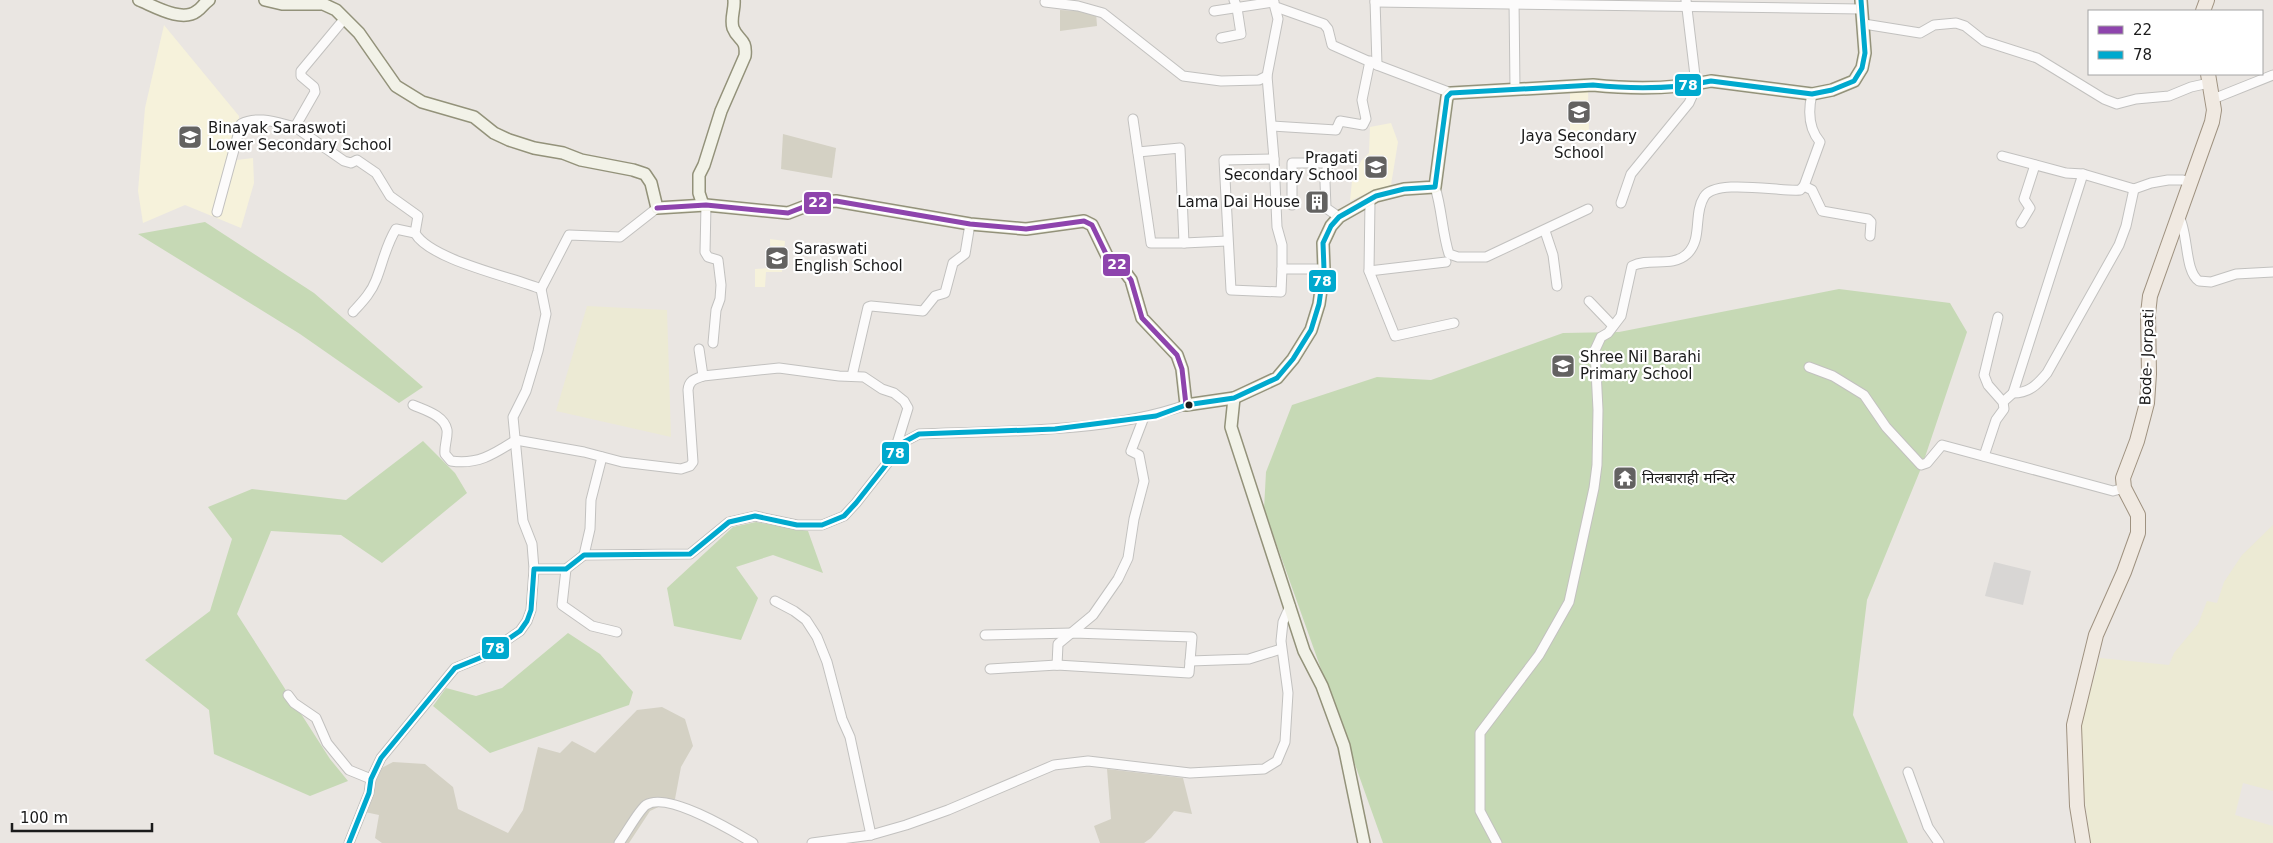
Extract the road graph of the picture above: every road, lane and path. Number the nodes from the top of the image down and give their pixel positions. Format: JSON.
{"nodes":[{"id":1,"x":139,"y":0,"type":"edge"},
{"id":2,"x":209,"y":0,"type":"edge"},
{"id":3,"x":265,"y":0,"type":"edge"},
{"id":4,"x":734,"y":0,"type":"edge"},
{"id":5,"x":1375,"y":1,"type":"edge"},
{"id":6,"x":1045,"y":2,"type":"dead end"},
{"id":7,"x":1514,"y":2,"type":"edge"},
{"id":8,"x":1274,"y":3,"type":"edge"},
{"id":9,"x":1685,"y":3,"type":"edge"},
{"id":10,"x":1236,"y":4,"type":"edge"},
{"id":11,"x":1861,"y":5,"type":"edge"},
{"id":12,"x":1214,"y":11,"type":"dead end"},
{"id":13,"x":344,"y":18,"type":"junction"},
{"id":14,"x":1864,"y":24,"type":"junction"},
{"id":15,"x":1221,"y":38,"type":"dead end"},
{"id":16,"x":1373,"y":63,"type":"junction"},
{"id":17,"x":2273,"y":74,"type":"edge"},
{"id":18,"x":1267,"y":76,"type":"junction"},
{"id":19,"x":2209,"y":79,"type":"edge"},
{"id":20,"x":1697,"y":84,"type":"junction"},
{"id":21,"x":1515,"y":89,"type":"junction"},
{"id":22,"x":1452,"y":92,"type":"junction"},
{"id":23,"x":1812,"y":94,"type":"junction"},
{"id":24,"x":2213,"y":99,"type":"junction"},
{"id":25,"x":1133,"y":119,"type":"dead end"},
{"id":26,"x":1272,"y":126,"type":"junction"},
{"id":27,"x":295,"y":127,"type":"junction"},
{"id":28,"x":1138,"y":152,"type":"junction"},
{"id":29,"x":2002,"y":156,"type":"dead end"},
{"id":30,"x":1274,"y":160,"type":"junction"},
{"id":31,"x":1292,"y":162,"type":"junction"},
{"id":32,"x":2035,"y":165,"type":"junction"},
{"id":33,"x":2084,"y":174,"type":"junction"},
{"id":34,"x":2189,"y":183,"type":"junction"},
{"id":35,"x":1804,"y":186,"type":"junction"},
{"id":36,"x":1435,"y":187,"type":"junction"},
{"id":37,"x":2134,"y":189,"type":"junction"},
{"id":38,"x":1370,"y":201,"type":"dead end"},
{"id":39,"x":1621,"y":203,"type":"dead end"},
{"id":40,"x":705,"y":205,"type":"junction"},
{"id":41,"x":1292,"y":205,"type":"dead end"},
{"id":42,"x":657,"y":208,"type":"junction"},
{"id":43,"x":1588,"y":209,"type":"dead end"},
{"id":44,"x":217,"y":212,"type":"dead end"},
{"id":45,"x":2178,"y":214,"type":"junction"},
{"id":46,"x":1339,"y":217,"type":"junction"},
{"id":47,"x":2021,"y":223,"type":"dead end"},
{"id":48,"x":970,"y":224,"type":"junction"},
{"id":49,"x":1545,"y":231,"type":"junction"},
{"id":50,"x":414,"y":233,"type":"junction"},
{"id":51,"x":1870,"y":236,"type":"dead end"},
{"id":52,"x":1227,"y":241,"type":"junction"},
{"id":53,"x":1184,"y":244,"type":"junction"},
{"id":54,"x":1446,"y":262,"type":"dead end"},
{"id":55,"x":1282,"y":269,"type":"junction"},
{"id":56,"x":1324,"y":270,"type":"junction"},
{"id":57,"x":1369,"y":271,"type":"junction"},
{"id":58,"x":2273,"y":272,"type":"edge"},
{"id":59,"x":1557,"y":286,"type":"dead end"},
{"id":60,"x":541,"y":289,"type":"junction"},
{"id":61,"x":1589,"y":301,"type":"dead end"},
{"id":62,"x":353,"y":312,"type":"dead end"},
{"id":63,"x":1998,"y":317,"type":"dead end"},
{"id":64,"x":1454,"y":322,"type":"dead end"},
{"id":65,"x":1613,"y":326,"type":"junction"},
{"id":66,"x":713,"y":343,"type":"dead end"},
{"id":67,"x":699,"y":349,"type":"dead end"},
{"id":68,"x":1809,"y":367,"type":"dead end"},
{"id":69,"x":704,"y":376,"type":"junction"},
{"id":70,"x":852,"y":376,"type":"junction"},
{"id":71,"x":2013,"y":393,"type":"junction"},
{"id":72,"x":1234,"y":398,"type":"junction"},
{"id":73,"x":2003,"y":402,"type":"junction"},
{"id":74,"x":413,"y":405,"type":"dead end"},
{"id":75,"x":1186,"y":406,"type":"junction"},
{"id":76,"x":1144,"y":418,"type":"junction"},
{"id":77,"x":516,"y":440,"type":"junction"},
{"id":78,"x":896,"y":452,"type":"junction"},
{"id":79,"x":1984,"y":456,"type":"junction"},
{"id":80,"x":602,"y":457,"type":"junction"},
{"id":81,"x":2124,"y":488,"type":"junction"},
{"id":82,"x":584,"y":555,"type":"junction"},
{"id":83,"x":534,"y":569,"type":"junction"},
{"id":84,"x":566,"y":569,"type":"junction"},
{"id":85,"x":775,"y":602,"type":"dead end"},
{"id":86,"x":1290,"y":606,"type":"junction"},
{"id":87,"x":617,"y":632,"type":"dead end"},
{"id":88,"x":1073,"y":633,"type":"junction"},
{"id":89,"x":985,"y":635,"type":"dead end"},
{"id":90,"x":1281,"y":649,"type":"junction"},
{"id":91,"x":1190,"y":661,"type":"junction"},
{"id":92,"x":1057,"y":665,"type":"junction"},
{"id":93,"x":990,"y":669,"type":"dead end"},
{"id":94,"x":288,"y":695,"type":"dead end"},
{"id":95,"x":1908,"y":772,"type":"dead end"},
{"id":96,"x":371,"y":778,"type":"junction"},
{"id":97,"x":871,"y":835,"type":"junction"},
{"id":98,"x":348,"y":843,"type":"edge"},
{"id":99,"x":619,"y":843,"type":"edge"},
{"id":100,"x":753,"y":843,"type":"edge"},
{"id":101,"x":812,"y":843,"type":"edge"},
{"id":102,"x":1364,"y":843,"type":"edge"},
{"id":103,"x":1497,"y":843,"type":"edge"},
{"id":104,"x":1939,"y":843,"type":"edge"},
{"id":105,"x":2083,"y":843,"type":"edge"}],
"edges":[{"from":1,"to":2,"type":"street"},
{"from":3,"to":13,"type":"street"},
{"from":4,"to":40,"type":"street"},
{"from":5,"to":7,"type":"street"},
{"from":5,"to":16,"type":"street"},
{"from":6,"to":18,"type":"street"},
{"from":7,"to":9,"type":"street"},
{"from":7,"to":21,"type":"street"},
{"from":8,"to":10,"type":"street"},
{"from":8,"to":16,"type":"street"},
{"from":8,"to":18,"type":"street"},
{"from":9,"to":11,"type":"street"},
{"from":9,"to":20,"type":"street"},
{"from":10,"to":12,"type":"street"},
{"from":10,"to":15,"type":"street"},
{"from":11,"to":14,"type":"street"},
{"from":13,"to":27,"type":"street"},
{"from":13,"to":42,"type":"street"},
{"from":14,"to":19,"type":"street"},
{"from":14,"to":23,"type":"street"},
{"from":16,"to":22,"type":"street"},
{"from":16,"to":26,"type":"street"},
{"from":17,"to":24,"type":"street"},
{"from":18,"to":26,"type":"street"},
{"from":19,"to":24,"type":"main road","name":"Bode- Jorpati"},
{"from":20,"to":21,"type":"street"},
{"from":20,"to":23,"type":"street"},
{"from":20,"to":39,"type":"street"},
{"from":21,"to":22,"type":"street"},
{"from":22,"to":36,"type":"street"},
{"from":23,"to":35,"type":"street"},
{"from":24,"to":34,"type":"main road","name":"Bode- Jorpati"},
{"from":25,"to":28,"type":"street"},
{"from":26,"to":30,"type":"street"},
{"from":27,"to":44,"type":"street"},
{"from":27,"to":50,"type":"street"},
{"from":28,"to":53,"type":"street"},
{"from":28,"to":53,"type":"street"},
{"from":29,"to":32,"type":"street"},
{"from":30,"to":31,"type":"street"},
{"from":30,"to":52,"type":"street"},
{"from":30,"to":55,"type":"street"},
{"from":31,"to":41,"type":"street"},
{"from":31,"to":46,"type":"street"},
{"from":32,"to":33,"type":"street"},
{"from":32,"to":47,"type":"street"},
{"from":33,"to":37,"type":"street"},
{"from":33,"to":71,"type":"street"},
{"from":34,"to":37,"type":"street"},
{"from":34,"to":45,"type":"main road","name":"Bode- Jorpati"},
{"from":35,"to":51,"type":"street"},
{"from":35,"to":65,"type":"street"},
{"from":36,"to":46,"type":"street"},
{"from":36,"to":49,"type":"street"},
{"from":37,"to":71,"type":"street"},
{"from":38,"to":57,"type":"street"},
{"from":40,"to":42,"type":"street"},
{"from":40,"to":48,"type":"street"},
{"from":40,"to":66,"type":"street"},
{"from":42,"to":60,"type":"street"},
{"from":43,"to":49,"type":"street"},
{"from":45,"to":58,"type":"street"},
{"from":45,"to":81,"type":"main road","name":"Bode- Jorpati"},
{"from":46,"to":56,"type":"street"},
{"from":48,"to":70,"type":"street"},
{"from":48,"to":75,"type":"street"},
{"from":49,"to":59,"type":"street"},
{"from":50,"to":60,"type":"street"},
{"from":50,"to":62,"type":"street"},
{"from":52,"to":53,"type":"street"},
{"from":52,"to":55,"type":"street"},
{"from":54,"to":57,"type":"street"},
{"from":55,"to":56,"type":"street"},
{"from":56,"to":72,"type":"street"},
{"from":57,"to":64,"type":"street"},
{"from":60,"to":77,"type":"street"},
{"from":61,"to":65,"type":"street"},
{"from":63,"to":73,"type":"street"},
{"from":65,"to":103,"type":"street"},
{"from":67,"to":69,"type":"street"},
{"from":68,"to":79,"type":"street"},
{"from":69,"to":70,"type":"street"},
{"from":69,"to":80,"type":"street"},
{"from":70,"to":78,"type":"street"},
{"from":71,"to":73,"type":"street"},
{"from":72,"to":75,"type":"street"},
{"from":72,"to":86,"type":"street"},
{"from":73,"to":79,"type":"street"},
{"from":74,"to":77,"type":"street"},
{"from":75,"to":76,"type":"street"},
{"from":76,"to":78,"type":"street"},
{"from":76,"to":88,"type":"street"},
{"from":77,"to":80,"type":"street"},
{"from":77,"to":83,"type":"street"},
{"from":78,"to":82,"type":"street"},
{"from":79,"to":81,"type":"street"},
{"from":80,"to":82,"type":"street"},
{"from":81,"to":105,"type":"main road"},
{"from":82,"to":84,"type":"street"},
{"from":83,"to":84,"type":"street"},
{"from":83,"to":96,"type":"street"},
{"from":84,"to":87,"type":"street"},
{"from":85,"to":97,"type":"street"},
{"from":86,"to":90,"type":"street"},
{"from":86,"to":102,"type":"street"},
{"from":88,"to":89,"type":"street"},
{"from":88,"to":91,"type":"street"},
{"from":88,"to":92,"type":"street"},
{"from":90,"to":91,"type":"street"},
{"from":90,"to":97,"type":"street"},
{"from":91,"to":92,"type":"street"},
{"from":92,"to":93,"type":"street"},
{"from":94,"to":96,"type":"street"},
{"from":95,"to":104,"type":"street"},
{"from":96,"to":98,"type":"street"},
{"from":97,"to":101,"type":"street"},
{"from":99,"to":100,"type":"street"}]}
